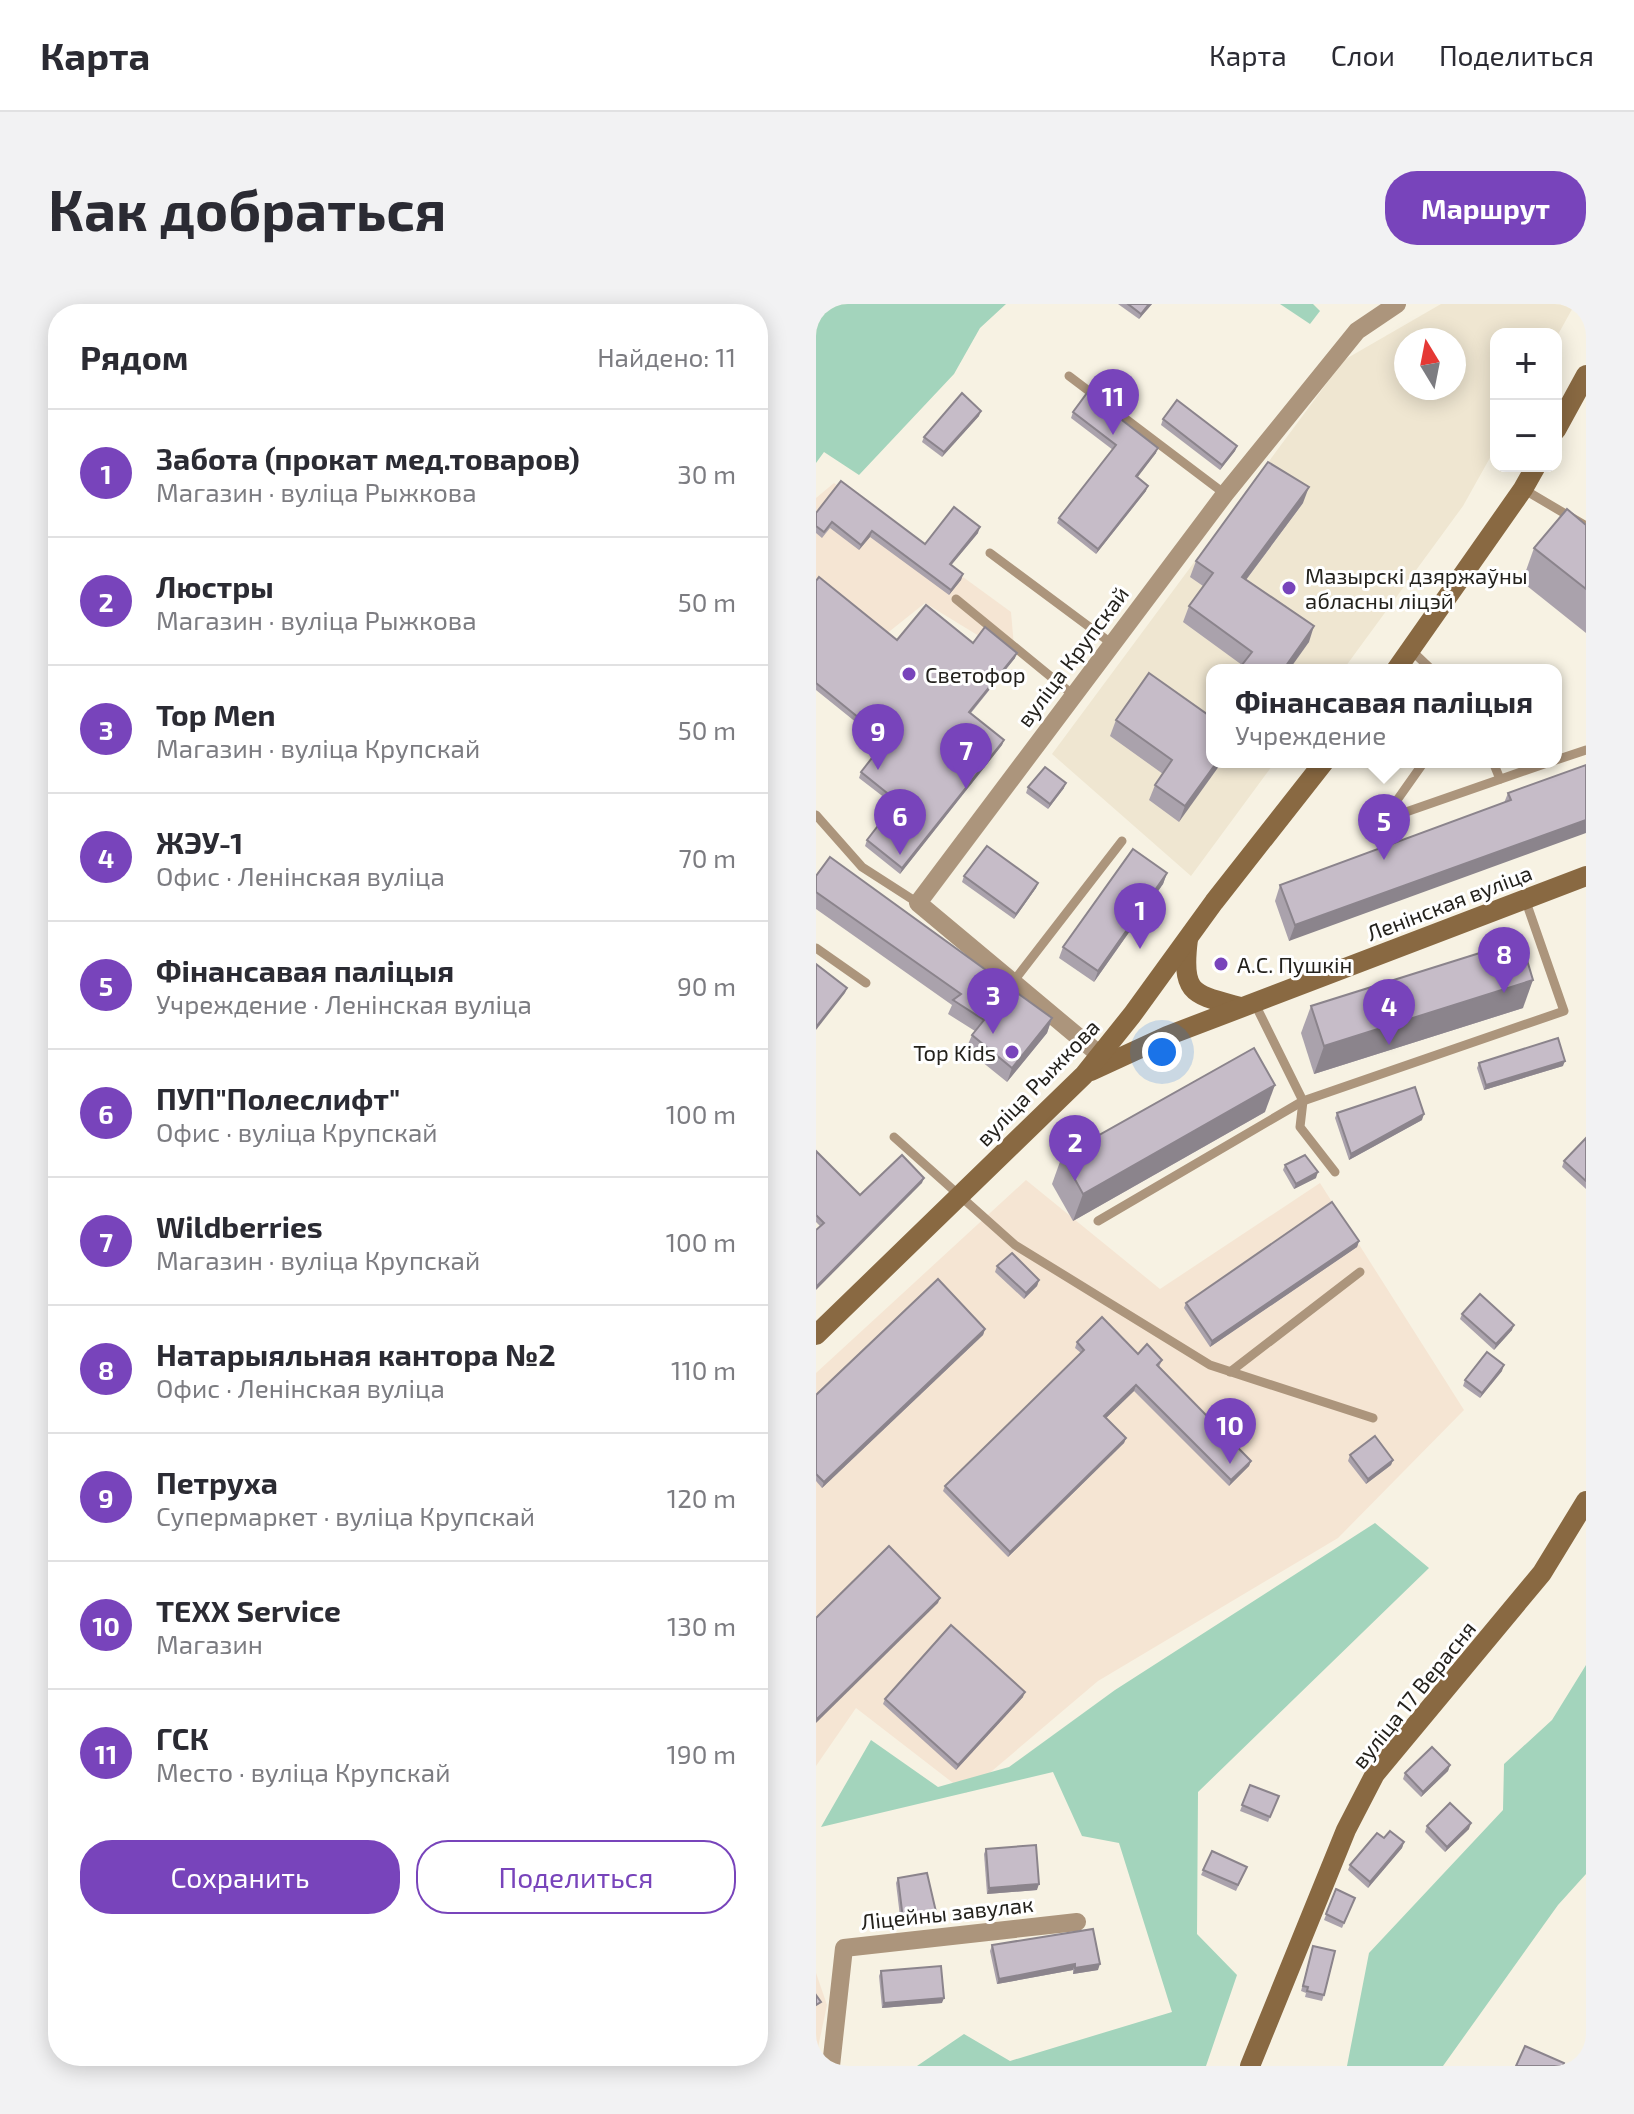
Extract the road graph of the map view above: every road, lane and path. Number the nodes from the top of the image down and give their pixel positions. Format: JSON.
{"nodes":[{"id":1,"x":1397,"y":304,"type":"edge"},
{"id":2,"x":1586,"y":375,"type":"edge"},
{"id":3,"x":1069,"y":376,"type":"dead end"},
{"id":4,"x":1562,"y":419,"type":"edge"},
{"id":5,"x":1533,"y":472,"type":"edge"},
{"id":6,"x":1523,"y":489,"type":"junction"},
{"id":7,"x":1225,"y":494,"type":"junction"},
{"id":8,"x":1586,"y":526,"type":"edge"},
{"id":9,"x":990,"y":553,"type":"dead end"},
{"id":10,"x":956,"y":599,"type":"dead end"},
{"id":11,"x":1111,"y":643,"type":"junction"},
{"id":12,"x":1412,"y":651,"type":"junction"},
{"id":13,"x":1401,"y":664,"type":"edge"},
{"id":14,"x":1426,"y":664,"type":"edge"},
{"id":15,"x":1072,"y":694,"type":"junction"},
{"id":16,"x":1586,"y":750,"type":"edge"},
{"id":17,"x":1562,"y":758,"type":"edge"},
{"id":18,"x":1319,"y":768,"type":"edge"},
{"id":19,"x":1420,"y":768,"type":"edge"},
{"id":20,"x":1495,"y":768,"type":"edge"},
{"id":21,"x":1532,"y":768,"type":"edge"},
{"id":22,"x":1500,"y":779,"type":"junction"},
{"id":23,"x":816,"y":815,"type":"edge"},
{"id":24,"x":1122,"y":841,"type":"dead end"},
{"id":25,"x":1586,"y":876,"type":"edge"},
{"id":26,"x":1525,"y":899,"type":"junction"},
{"id":27,"x":918,"y":903,"type":"junction"},
{"id":28,"x":1188,"y":938,"type":"junction"},
{"id":29,"x":816,"y":948,"type":"edge"},
{"id":30,"x":1013,"y":982,"type":"junction"},
{"id":31,"x":866,"y":983,"type":"dead end"},
{"id":32,"x":1247,"y":1005,"type":"junction"},
{"id":33,"x":1100,"y":1055,"type":"junction"},
{"id":34,"x":1084,"y":1075,"type":"junction"},
{"id":35,"x":1303,"y":1101,"type":"junction"},
{"id":36,"x":894,"y":1137,"type":"dead end"},
{"id":37,"x":1335,"y":1172,"type":"dead end"},
{"id":38,"x":958,"y":1197,"type":"junction"},
{"id":39,"x":1098,"y":1221,"type":"dead end"},
{"id":40,"x":1360,"y":1272,"type":"dead end"},
{"id":41,"x":816,"y":1335,"type":"edge"},
{"id":42,"x":1230,"y":1372,"type":"junction"},
{"id":43,"x":1373,"y":1418,"type":"dead end"},
{"id":44,"x":1586,"y":1501,"type":"edge"},
{"id":45,"x":1077,"y":1922,"type":"dead end"},
{"id":46,"x":831,"y":2066,"type":"edge"},
{"id":47,"x":1250,"y":2066,"type":"edge"}],
"edges":[{"from":1,"to":7,"type":"street","name":"вуліца Крупскай"},
{"from":2,"to":4,"type":"main road"},
{"from":3,"to":7,"type":"lane"},
{"from":5,"to":6,"type":"main road"},
{"from":6,"to":8,"type":"lane"},
{"from":6,"to":12,"type":"main road"},
{"from":7,"to":11,"type":"street","name":"вуліца Крупскай"},
{"from":9,"to":11,"type":"lane"},
{"from":10,"to":15,"type":"lane"},
{"from":11,"to":15,"type":"street","name":"вуліца Крупскай"},
{"from":12,"to":13,"type":"main road"},
{"from":12,"to":14,"type":"lane"},
{"from":15,"to":27,"type":"street","name":"вуліца Крупскай"},
{"from":16,"to":17,"type":"lane"},
{"from":18,"to":28,"type":"main road","name":"вуліца Рыжкова"},
{"from":19,"to":22,"type":"lane"},
{"from":20,"to":22,"type":"lane"},
{"from":21,"to":22,"type":"lane"},
{"from":23,"to":27,"type":"lane"},
{"from":24,"to":30,"type":"lane"},
{"from":25,"to":26,"type":"main road","name":"Ленінская вуліца"},
{"from":26,"to":32,"type":"main road","name":"Ленінская вуліца"},
{"from":26,"to":35,"type":"lane"},
{"from":27,"to":30,"type":"street"},
{"from":28,"to":32,"type":"main road"},
{"from":28,"to":33,"type":"main road","name":"вуліца Рыжкова"},
{"from":29,"to":31,"type":"lane"},
{"from":30,"to":33,"type":"street"},
{"from":32,"to":34,"type":"main road","name":"Ленінская вуліца"},
{"from":32,"to":35,"type":"lane"},
{"from":33,"to":34,"type":"main road","name":"вуліца Рыжкова"},
{"from":34,"to":38,"type":"main road","name":"вуліца Рыжкова"},
{"from":35,"to":37,"type":"lane"},
{"from":35,"to":39,"type":"lane"},
{"from":36,"to":38,"type":"lane"},
{"from":38,"to":41,"type":"main road","name":"вуліца Рыжкова"},
{"from":38,"to":42,"type":"lane"},
{"from":40,"to":42,"type":"lane"},
{"from":42,"to":43,"type":"lane"},
{"from":44,"to":47,"type":"main road","name":"вуліца 17 Верасня"},
{"from":45,"to":46,"type":"street","name":"Ліцейны завулак"}]}
